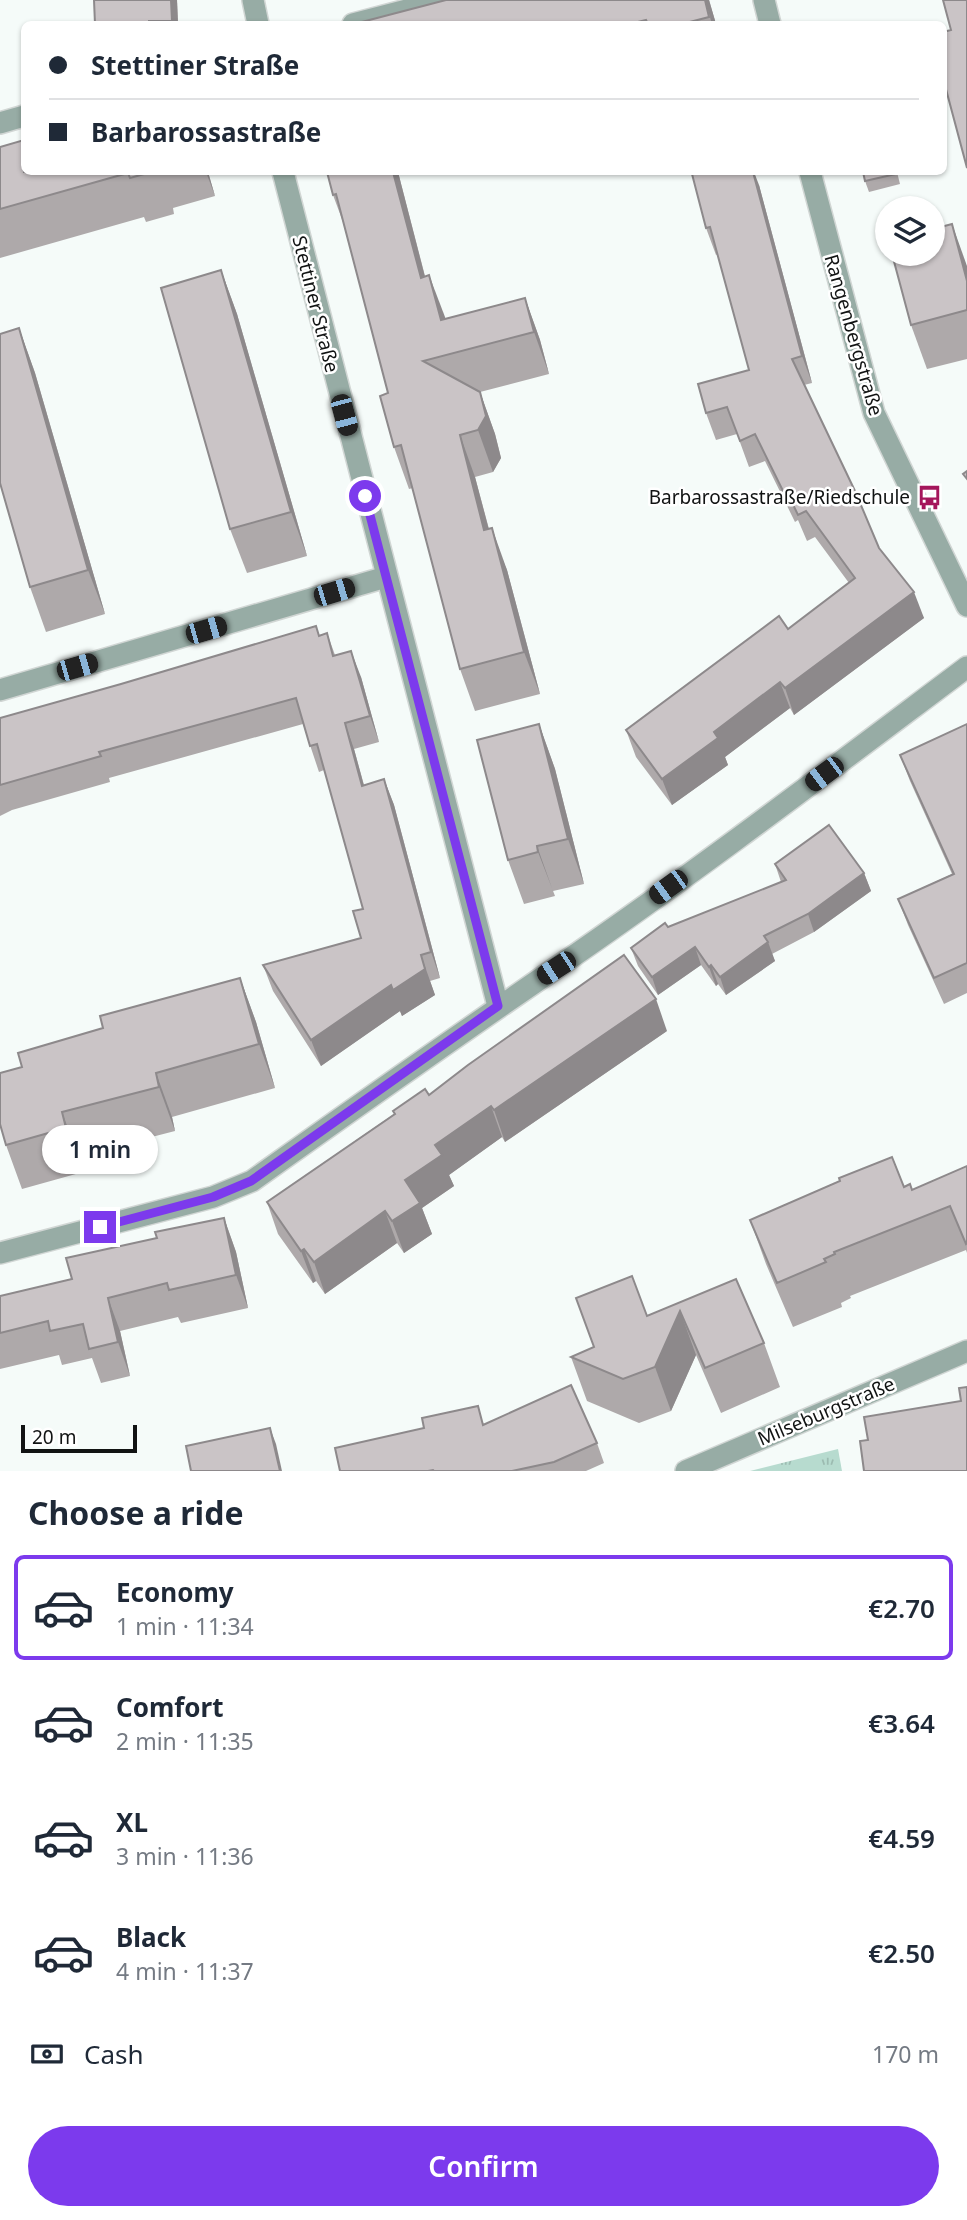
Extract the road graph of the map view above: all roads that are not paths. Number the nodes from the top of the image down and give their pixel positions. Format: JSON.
{"nodes":[{"id":1,"x":253,"y":0,"type":"edge"},
{"id":2,"x":445,"y":0,"type":"edge"},
{"id":3,"x":764,"y":0,"type":"edge"},
{"id":4,"x":257,"y":21,"type":"edge"},
{"id":5,"x":364,"y":21,"type":"edge"},
{"id":6,"x":769,"y":21,"type":"edge"},
{"id":7,"x":21,"y":117,"type":"edge"},
{"id":8,"x":0,"y":123,"type":"edge"},
{"id":9,"x":284,"y":175,"type":"edge"},
{"id":10,"x":811,"y":175,"type":"edge"},
{"id":11,"x":386,"y":577,"type":"junction"},
{"id":12,"x":967,"y":606,"type":"edge"},
{"id":13,"x":967,"y":667,"type":"edge"},
{"id":14,"x":0,"y":690,"type":"edge"},
{"id":15,"x":498,"y":1006,"type":"junction"},
{"id":16,"x":0,"y":1253,"type":"edge"},
{"id":17,"x":967,"y":1351,"type":"edge"},
{"id":18,"x":686,"y":1471,"type":"edge"}],
"edges":[{"from":1,"to":4,"type":"street"},
{"from":2,"to":5,"type":"street"},
{"from":3,"to":6,"type":"street"},
{"from":7,"to":8,"type":"street"},
{"from":9,"to":11,"type":"street","name":"Stettiner Straße"},
{"from":10,"to":12,"type":"street","name":"Rangenbergstraße"},
{"from":11,"to":14,"type":"street"},
{"from":11,"to":15,"type":"street","name":"Stettiner Straße"},
{"from":13,"to":15,"type":"street"},
{"from":15,"to":16,"type":"street"},
{"from":17,"to":18,"type":"street","name":"Milseburgstraße"}]}
